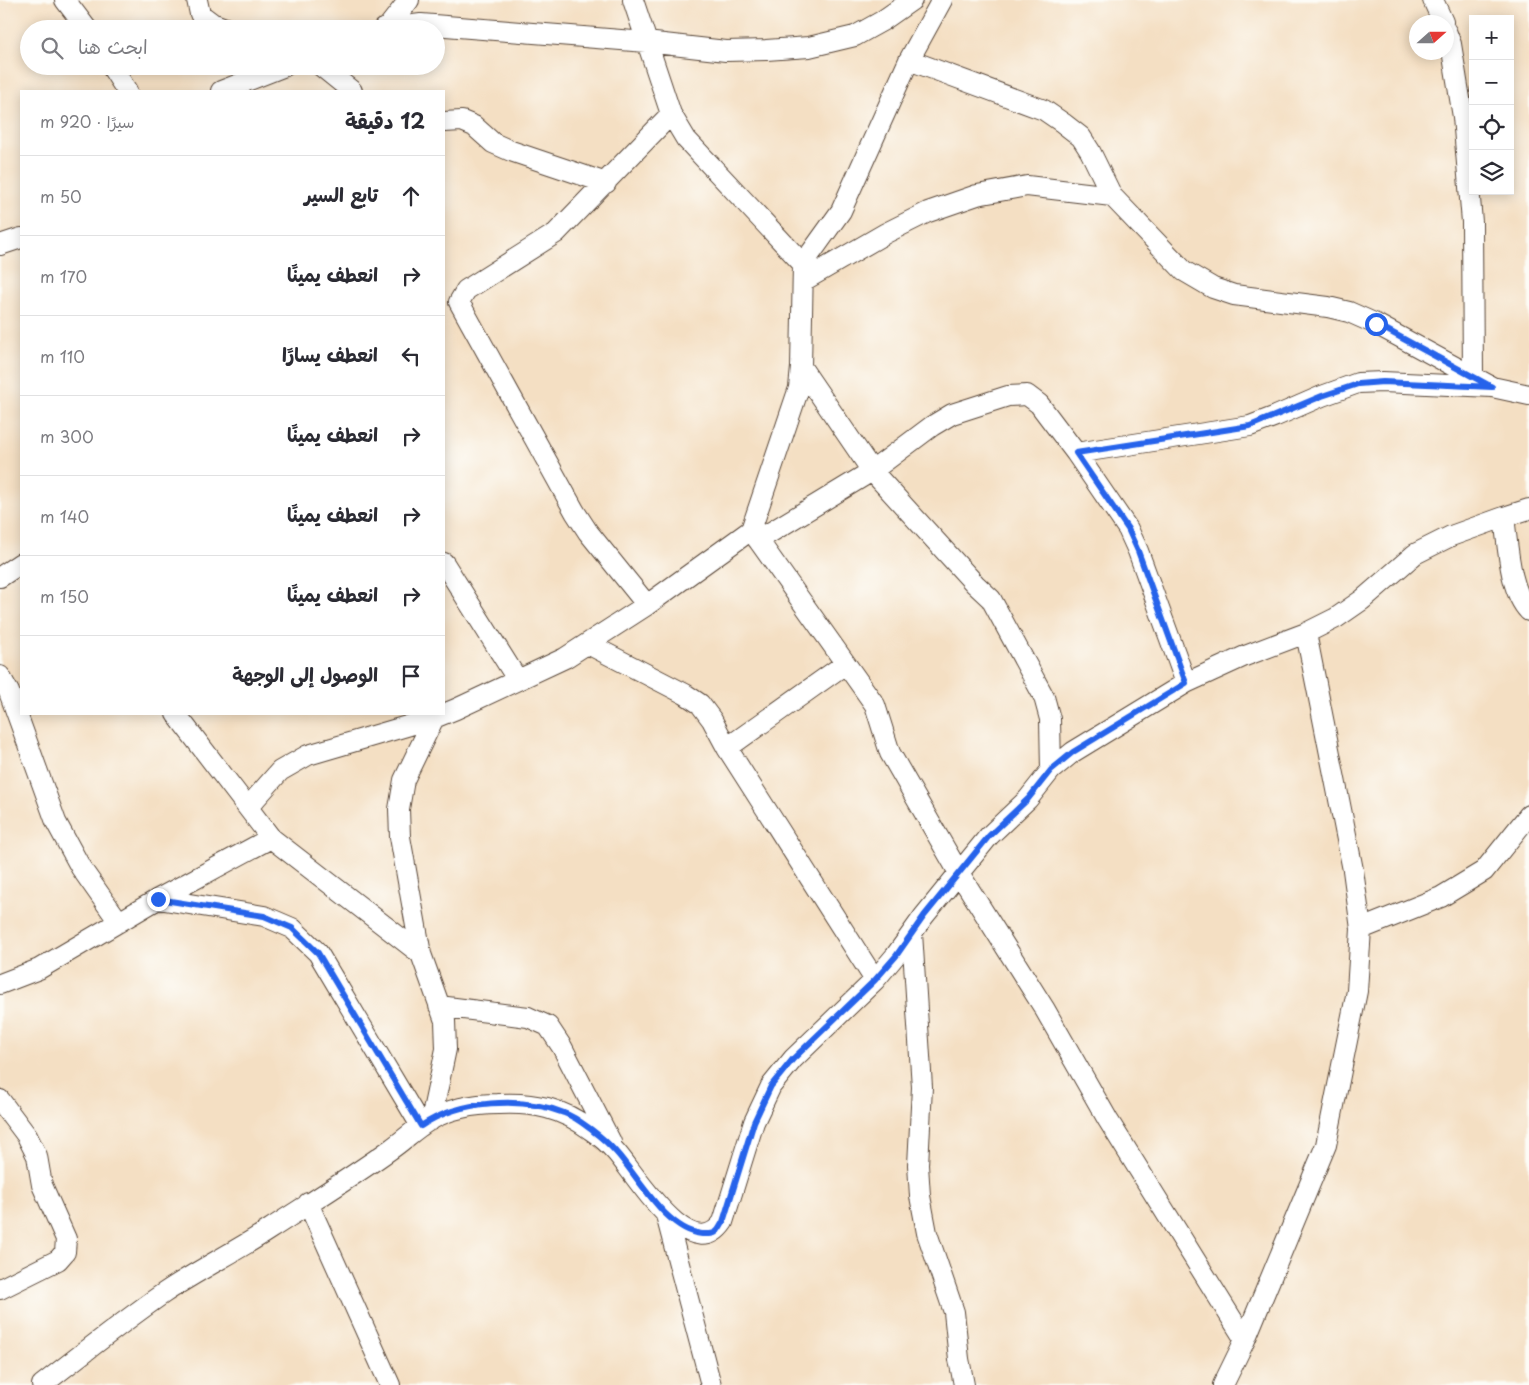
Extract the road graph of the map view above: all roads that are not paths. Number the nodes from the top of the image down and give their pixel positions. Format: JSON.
{"nodes":[{"id":1,"x":65,"y":0,"type":"edge"},
{"id":2,"x":197,"y":0,"type":"edge"},
{"id":3,"x":409,"y":0,"type":"edge"},
{"id":4,"x":633,"y":0,"type":"edge"},
{"id":5,"x":912,"y":0,"type":"edge"},
{"id":6,"x":942,"y":0,"type":"edge"},
{"id":7,"x":1433,"y":0,"type":"edge"},
{"id":8,"x":1440,"y":15,"type":"edge"},
{"id":9,"x":80,"y":20,"type":"edge"},
{"id":10,"x":208,"y":20,"type":"edge"},
{"id":11,"x":392,"y":20,"type":"edge"},
{"id":12,"x":445,"y":26,"type":"edge"},
{"id":13,"x":646,"y":42,"type":"junction"},
{"id":14,"x":909,"y":60,"type":"junction"},
{"id":15,"x":1454,"y":60,"type":"edge"},
{"id":16,"x":117,"y":75,"type":"edge"},
{"id":17,"x":262,"y":75,"type":"edge"},
{"id":18,"x":332,"y":75,"type":"edge"},
{"id":19,"x":126,"y":90,"type":"edge"},
{"id":20,"x":224,"y":90,"type":"edge"},
{"id":21,"x":351,"y":90,"type":"edge"},
{"id":22,"x":671,"y":114,"type":"junction"},
{"id":23,"x":445,"y":122,"type":"edge"},
{"id":24,"x":606,"y":183,"type":"junction"},
{"id":25,"x":1112,"y":196,"type":"junction"},
{"id":26,"x":20,"y":238,"type":"edge"},
{"id":27,"x":0,"y":245,"type":"edge"},
{"id":28,"x":803,"y":272,"type":"junction"},
{"id":29,"x":801,"y":367,"type":"junction"},
{"id":30,"x":1473,"y":377,"type":"junction"},
{"id":31,"x":1492,"y":387,"type":"junction"},
{"id":32,"x":1529,"y":395,"type":"edge"},
{"id":33,"x":1076,"y":453,"type":"junction"},
{"id":34,"x":872,"y":471,"type":"junction"},
{"id":35,"x":1529,"y":509,"type":"edge"},
{"id":36,"x":1504,"y":516,"type":"junction"},
{"id":37,"x":755,"y":535,"type":"junction"},
{"id":38,"x":20,"y":564,"type":"edge"},
{"id":39,"x":445,"y":565,"type":"edge"},
{"id":40,"x":0,"y":577,"type":"edge"},
{"id":41,"x":646,"y":604,"type":"junction"},
{"id":42,"x":1529,"y":611,"type":"edge"},
{"id":43,"x":1306,"y":633,"type":"junction"},
{"id":44,"x":588,"y":644,"type":"junction"},
{"id":45,"x":845,"y":664,"type":"junction"},
{"id":46,"x":0,"y":676,"type":"edge"},
{"id":47,"x":517,"y":679,"type":"junction"},
{"id":48,"x":1186,"y":683,"type":"junction"},
{"id":49,"x":445,"y":714,"type":"edge"},
{"id":50,"x":177,"y":715,"type":"edge"},
{"id":51,"x":441,"y":715,"type":"edge"},
{"id":52,"x":434,"y":718,"type":"junction"},
{"id":53,"x":727,"y":748,"type":"junction"},
{"id":54,"x":1051,"y":770,"type":"junction"},
{"id":55,"x":248,"y":807,"type":"junction"},
{"id":56,"x":1529,"y":815,"type":"edge"},
{"id":57,"x":271,"y":838,"type":"junction"},
{"id":58,"x":959,"y":873,"type":"junction"},
{"id":59,"x":158,"y":899,"type":"junction"},
{"id":60,"x":119,"y":922,"type":"junction"},
{"id":61,"x":1361,"y":929,"type":"junction"},
{"id":62,"x":912,"y":933,"type":"junction"},
{"id":63,"x":421,"y":954,"type":"junction"},
{"id":64,"x":875,"y":980,"type":"junction"},
{"id":65,"x":0,"y":984,"type":"edge"},
{"id":66,"x":439,"y":1006,"type":"junction"},
{"id":67,"x":0,"y":1100,"type":"edge"},
{"id":68,"x":426,"y":1123,"type":"junction"},
{"id":69,"x":616,"y":1152,"type":"junction"},
{"id":70,"x":308,"y":1203,"type":"junction"},
{"id":71,"x":666,"y":1215,"type":"junction"},
{"id":72,"x":0,"y":1289,"type":"edge"},
{"id":73,"x":1245,"y":1340,"type":"junction"},
{"id":74,"x":42,"y":1385,"type":"edge"},
{"id":75,"x":390,"y":1385,"type":"edge"},
{"id":76,"x":711,"y":1385,"type":"edge"},
{"id":77,"x":964,"y":1385,"type":"edge"},
{"id":78,"x":1223,"y":1385,"type":"edge"}],
"edges":[{"from":1,"to":9,"type":"street"},
{"from":2,"to":10,"type":"street"},
{"from":3,"to":11,"type":"street"},
{"from":4,"to":13,"type":"street"},
{"from":5,"to":13,"type":"street"},
{"from":6,"to":14,"type":"street"},
{"from":7,"to":8,"type":"street"},
{"from":12,"to":13,"type":"street"},
{"from":13,"to":22,"type":"street"},
{"from":14,"to":25,"type":"street"},
{"from":14,"to":28,"type":"street"},
{"from":15,"to":30,"type":"street"},
{"from":16,"to":19,"type":"street"},
{"from":17,"to":20,"type":"street"},
{"from":18,"to":21,"type":"street"},
{"from":22,"to":24,"type":"street"},
{"from":22,"to":28,"type":"street"},
{"from":23,"to":24,"type":"street"},
{"from":24,"to":41,"type":"street"},
{"from":25,"to":28,"type":"street"},
{"from":25,"to":30,"type":"street"},
{"from":26,"to":27,"type":"street"},
{"from":28,"to":29,"type":"street"},
{"from":29,"to":34,"type":"street"},
{"from":29,"to":37,"type":"street"},
{"from":30,"to":31,"type":"street"},
{"from":31,"to":32,"type":"street"},
{"from":31,"to":33,"type":"street"},
{"from":33,"to":34,"type":"street"},
{"from":33,"to":48,"type":"street"},
{"from":34,"to":37,"type":"street"},
{"from":34,"to":54,"type":"street"},
{"from":35,"to":36,"type":"street"},
{"from":36,"to":42,"type":"street"},
{"from":36,"to":43,"type":"street"},
{"from":37,"to":41,"type":"street"},
{"from":37,"to":45,"type":"street"},
{"from":38,"to":40,"type":"street"},
{"from":39,"to":47,"type":"street"},
{"from":41,"to":44,"type":"street"},
{"from":43,"to":48,"type":"street"},
{"from":43,"to":61,"type":"street"},
{"from":44,"to":47,"type":"street"},
{"from":44,"to":53,"type":"street"},
{"from":45,"to":53,"type":"street"},
{"from":45,"to":58,"type":"street"},
{"from":46,"to":60,"type":"street"},
{"from":47,"to":49,"type":"street"},
{"from":48,"to":54,"type":"street"},
{"from":50,"to":55,"type":"street"},
{"from":51,"to":52,"type":"street"},
{"from":52,"to":55,"type":"street"},
{"from":52,"to":63,"type":"street"},
{"from":53,"to":64,"type":"street"},
{"from":54,"to":58,"type":"street"},
{"from":55,"to":57,"type":"street"},
{"from":56,"to":61,"type":"street"},
{"from":57,"to":59,"type":"street"},
{"from":57,"to":63,"type":"street"},
{"from":58,"to":62,"type":"street"},
{"from":58,"to":73,"type":"street"},
{"from":59,"to":60,"type":"street"},
{"from":59,"to":68,"type":"street"},
{"from":60,"to":65,"type":"street"},
{"from":61,"to":73,"type":"street"},
{"from":62,"to":64,"type":"street"},
{"from":62,"to":77,"type":"street"},
{"from":63,"to":66,"type":"street"},
{"from":64,"to":71,"type":"street"},
{"from":66,"to":68,"type":"street"},
{"from":66,"to":69,"type":"street"},
{"from":67,"to":72,"type":"street"},
{"from":68,"to":69,"type":"street"},
{"from":68,"to":70,"type":"street"},
{"from":69,"to":71,"type":"street"},
{"from":70,"to":74,"type":"street"},
{"from":70,"to":75,"type":"street"},
{"from":71,"to":76,"type":"street"},
{"from":73,"to":78,"type":"street"}]}
